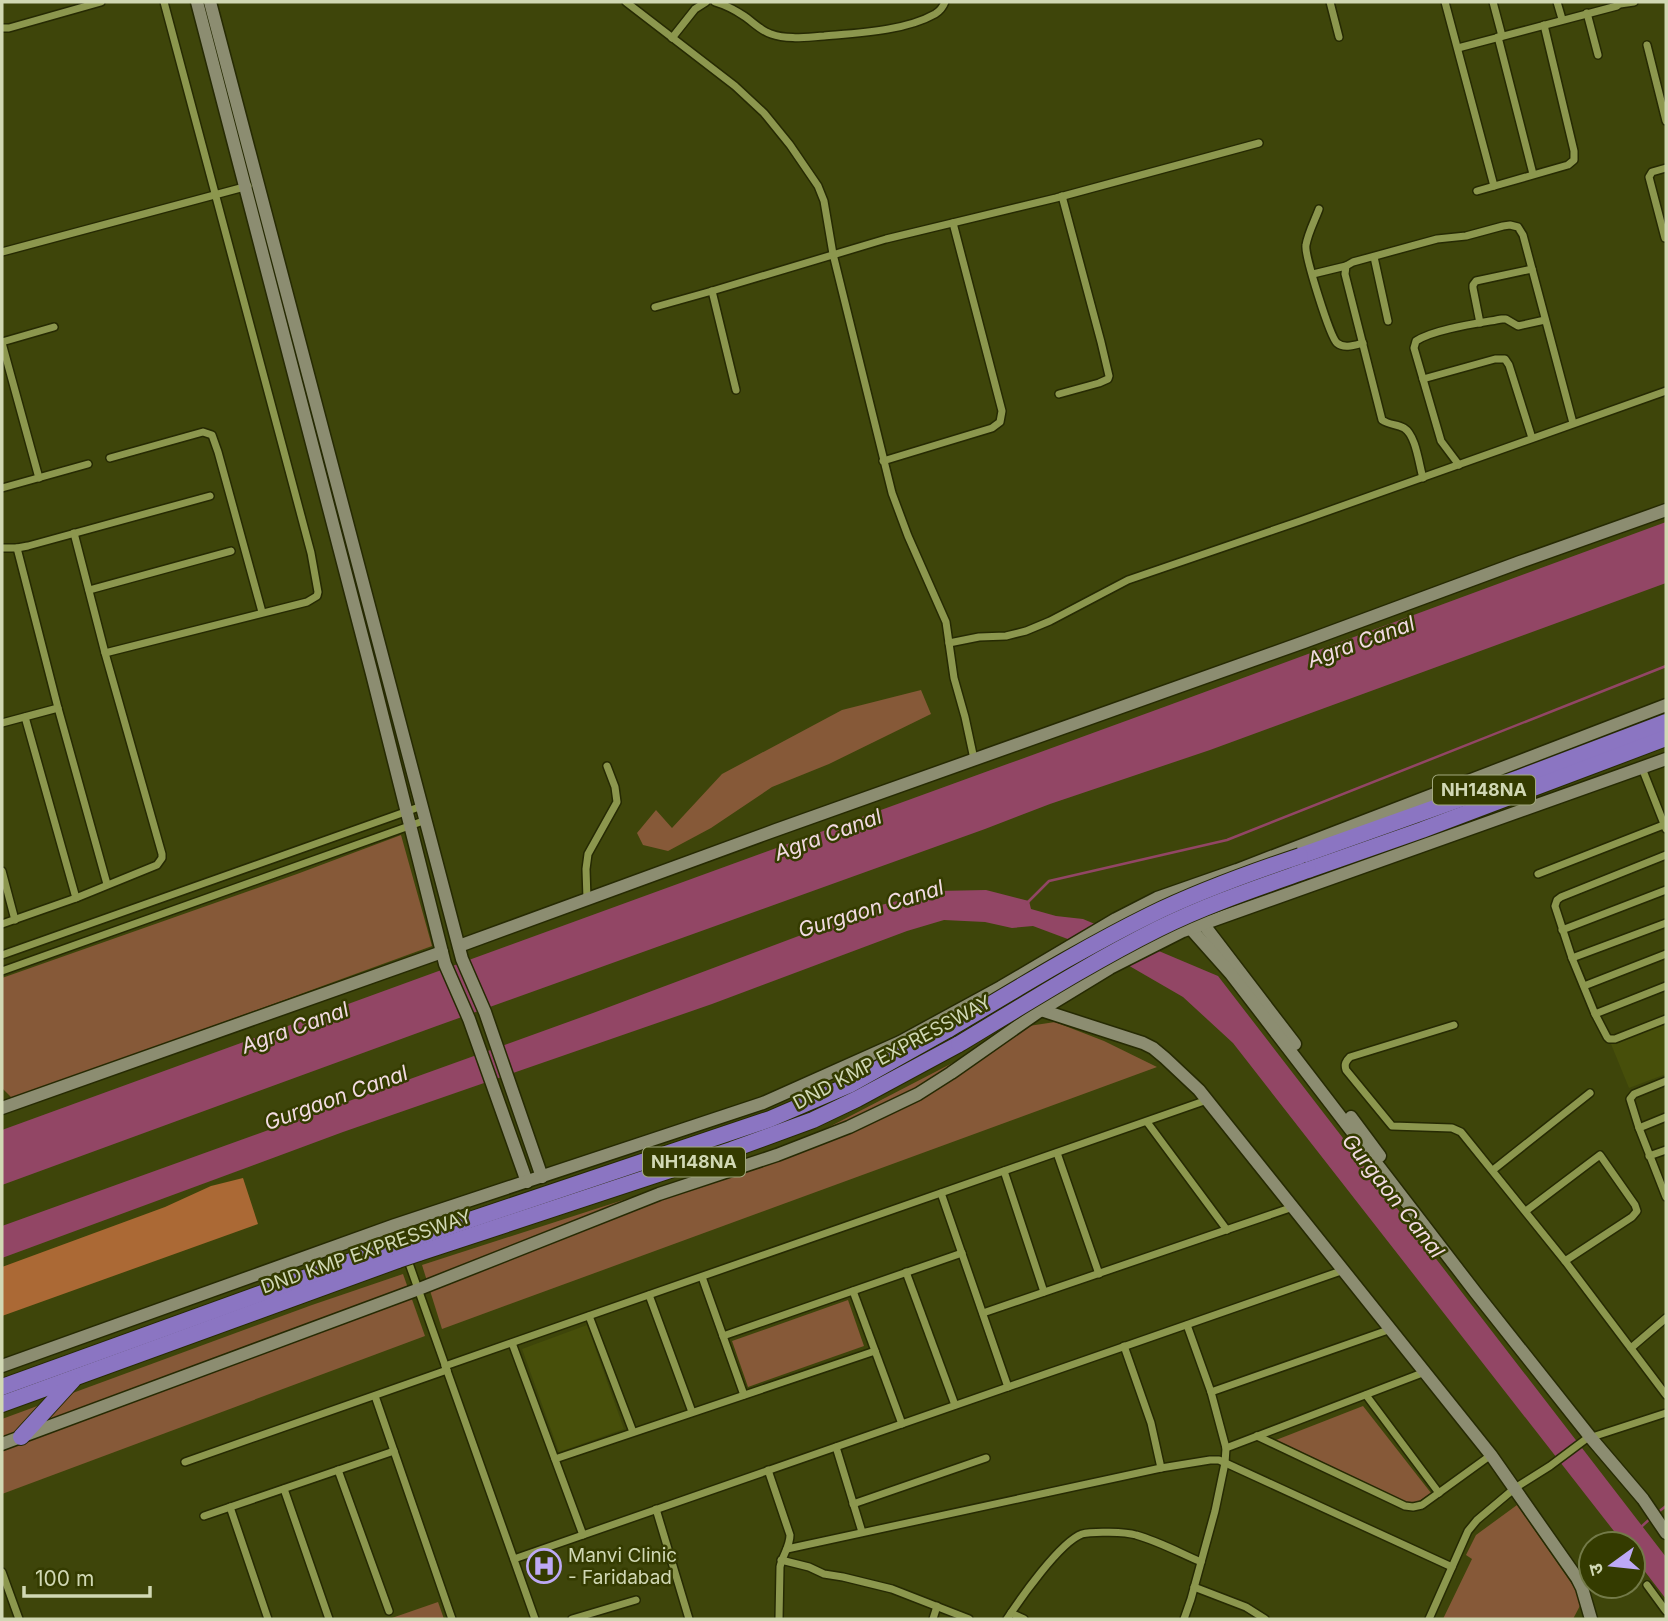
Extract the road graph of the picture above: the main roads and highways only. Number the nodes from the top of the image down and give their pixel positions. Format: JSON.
{"nodes":[{"id":1,"x":1666,"y":722,"type":"edge"},
{"id":2,"x":1666,"y":738,"type":"edge"},
{"id":3,"x":1304,"y":863,"type":"junction"},
{"id":4,"x":416,"y":1246,"type":"junction"},
{"id":5,"x":394,"y":1254,"type":"junction"},
{"id":6,"x":75,"y":1378,"type":"junction"},
{"id":7,"x":2,"y":1387,"type":"edge"},
{"id":8,"x":2,"y":1404,"type":"edge"},
{"id":9,"x":21,"y":1437,"type":"road end"}],
"edges":[{"from":1,"to":3,"type":"highway","name":"DND KMP EXPRESSWAY","number":"NH148NA"},
{"from":2,"to":3,"type":"highway","name":"DND KMP EXPRESSWAY","number":"NH148NA"},
{"from":3,"to":4,"type":"highway","name":"DND KMP EXPRESSWAY","number":"NH148NA","bridge":true},
{"from":3,"to":4,"type":"highway","name":"DND KMP EXPRESSWAY","number":"NH148NA","bridge":true},
{"from":4,"to":5,"type":"highway","name":"DND KMP EXPRESSWAY","number":"NH148NA","bridge":true},
{"from":5,"to":6,"type":"highway","name":"DND KMP EXPRESSWAY","number":"NH148NA"},
{"from":5,"to":7,"type":"highway","name":"DND KMP EXPRESSWAY","number":"NH148NA"},
{"from":6,"to":8,"type":"highway","name":"DND KMP EXPRESSWAY","number":"NH148NA"},
{"from":6,"to":9,"type":"highway"}]}
